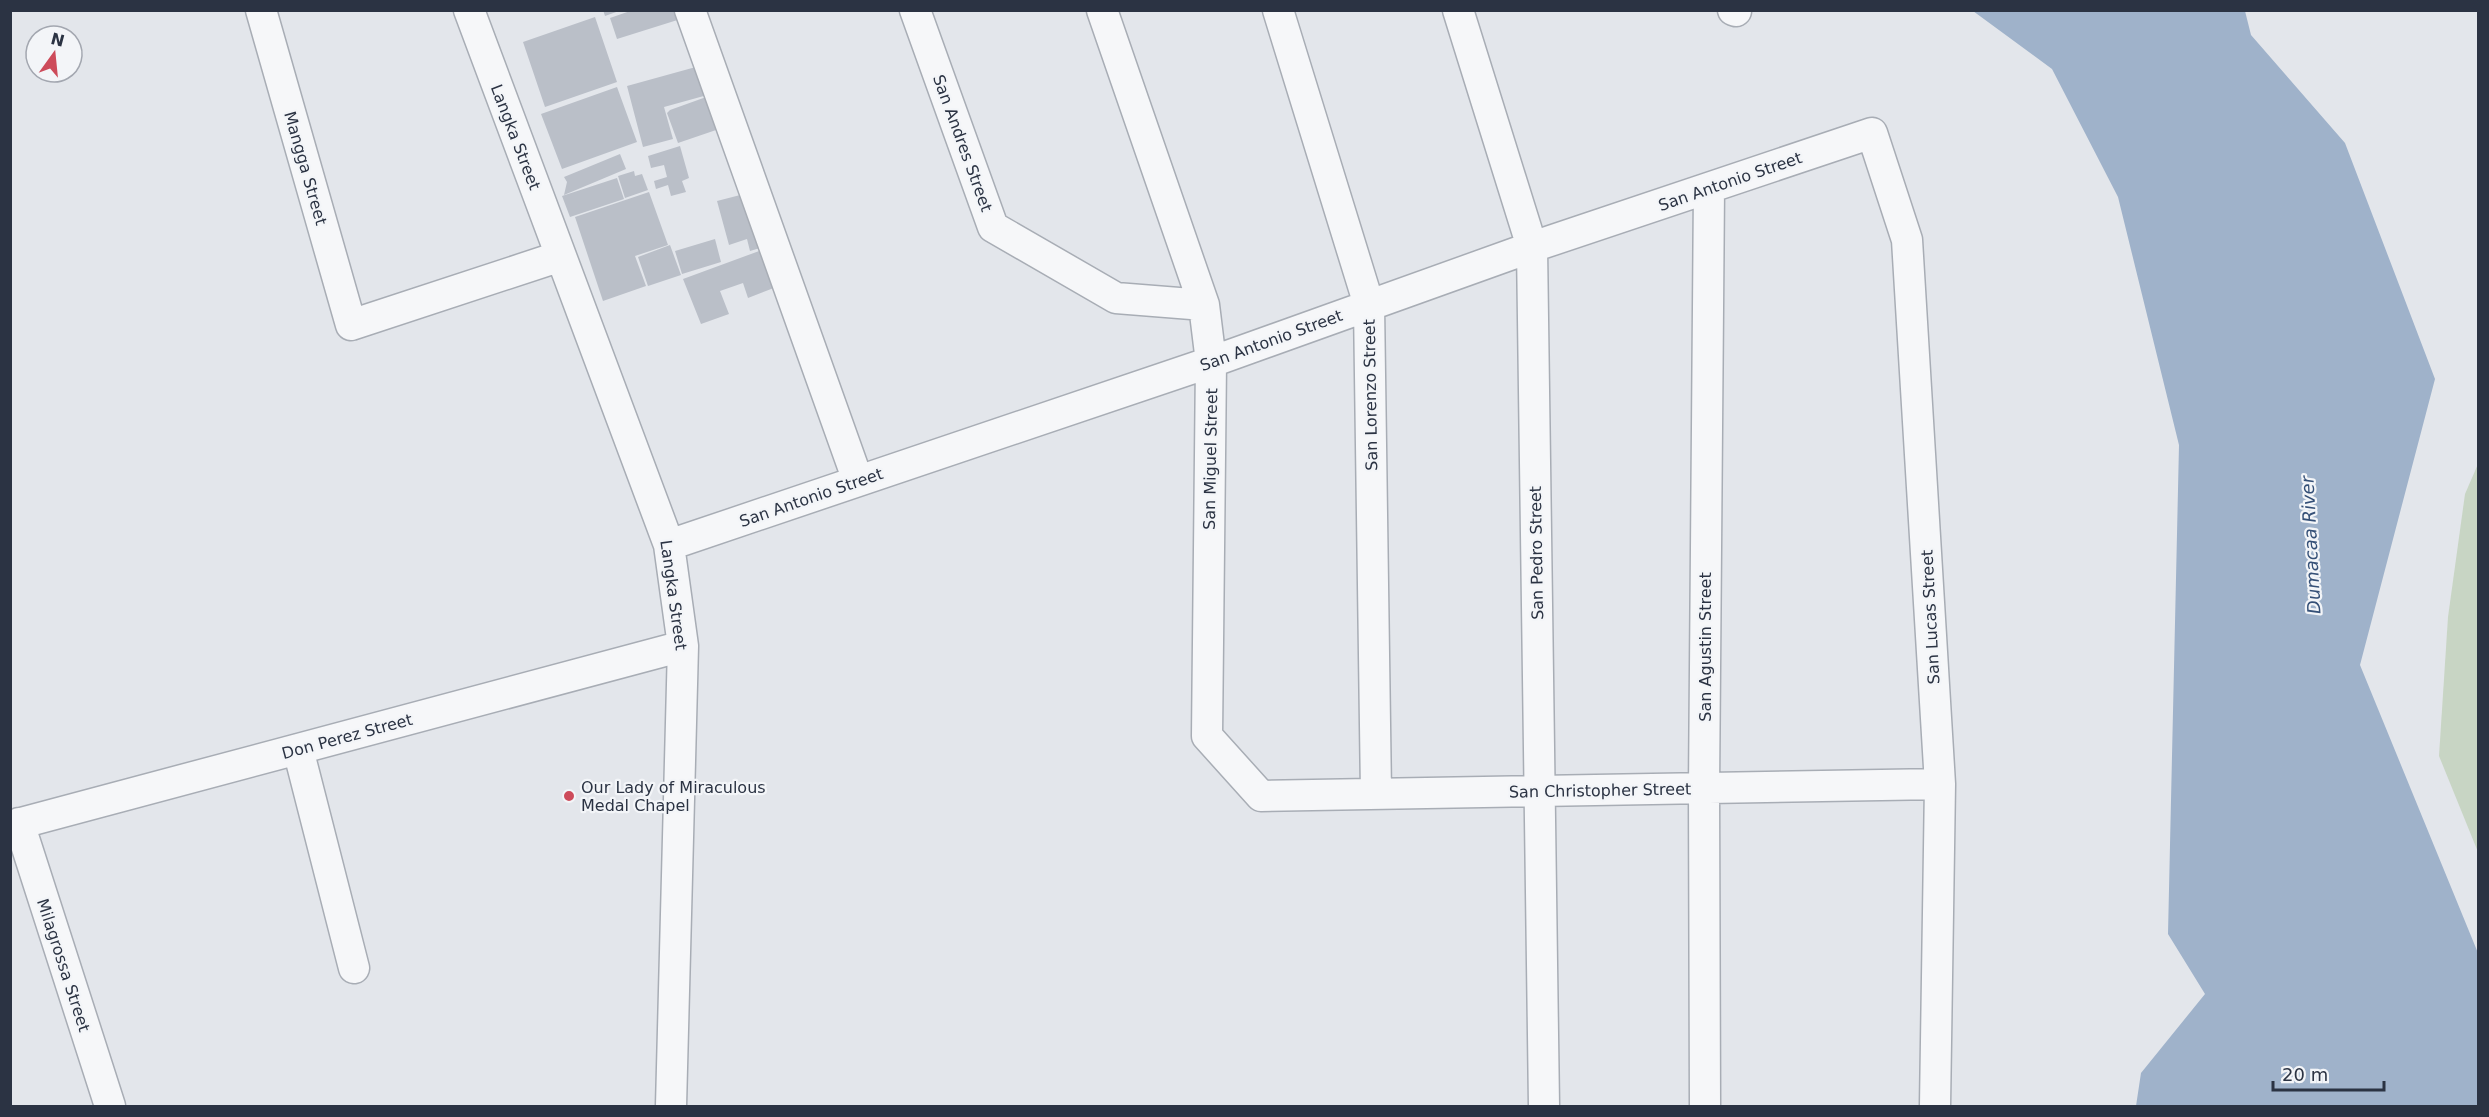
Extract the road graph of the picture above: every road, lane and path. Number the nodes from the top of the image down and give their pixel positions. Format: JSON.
{"nodes":[{"id":1,"x":261,"y":10,"type":"edge"},
{"id":2,"x":468,"y":10,"type":"edge"},
{"id":3,"x":690,"y":10,"type":"edge"},
{"id":4,"x":915,"y":10,"type":"edge"},
{"id":5,"x":1102,"y":10,"type":"edge"},
{"id":6,"x":1278,"y":10,"type":"edge"},
{"id":7,"x":1458,"y":10,"type":"edge"},
{"id":8,"x":1872,"y":133,"type":"joint"},
{"id":9,"x":1709,"y":188,"type":"junction"},
{"id":10,"x":1532,"y":247,"type":"junction"},
{"id":11,"x":561,"y":256,"type":"junction"},
{"id":12,"x":1204,"y":305,"type":"junction"},
{"id":13,"x":1369,"y":305,"type":"junction"},
{"id":14,"x":1210,"y":362,"type":"junction"},
{"id":15,"x":858,"y":481,"type":"junction"},
{"id":16,"x":669,"y":545,"type":"junction"},
{"id":17,"x":683,"y":646,"type":"junction"},
{"id":18,"x":298,"y":749,"type":"junction"},
{"id":19,"x":1940,"y":784,"type":"junction"},
{"id":20,"x":1704,"y":789,"type":"junction"},
{"id":21,"x":1540,"y":791,"type":"junction"},
{"id":22,"x":1376,"y":794,"type":"junction"},
{"id":23,"x":1261,"y":796,"type":"joint"},
{"id":24,"x":15,"y":825,"type":"edge"},
{"id":25,"x":354,"y":968,"type":"dead end"},
{"id":26,"x":110,"y":1107,"type":"edge"},
{"id":27,"x":671,"y":1107,"type":"edge"},
{"id":28,"x":1544,"y":1107,"type":"edge"},
{"id":29,"x":1705,"y":1107,"type":"edge"},
{"id":30,"x":1935,"y":1107,"type":"edge"}],
"edges":[{"from":1,"to":11,"type":"street","name":"Mangga Street"},
{"from":2,"to":11,"type":"street","name":"Langka Street"},
{"from":3,"to":15,"type":"street"},
{"from":4,"to":12,"type":"street","name":"San Andres Street"},
{"from":5,"to":12,"type":"street","name":"San Miguel Street"},
{"from":6,"to":13,"type":"street","name":"San Lorenzo Street"},
{"from":7,"to":10,"type":"street","name":"San Pedro Street"},
{"from":8,"to":9,"type":"street","name":"San Antonio Street"},
{"from":8,"to":19,"type":"street","name":"San Lucas Street"},
{"from":9,"to":10,"type":"street","name":"San Antonio Street"},
{"from":9,"to":20,"type":"street","name":"San Agustin Street"},
{"from":10,"to":13,"type":"street","name":"San Antonio Street"},
{"from":10,"to":21,"type":"street","name":"San Pedro Street"},
{"from":11,"to":16,"type":"street","name":"Langka Street"},
{"from":12,"to":14,"type":"street","name":"San Miguel Street"},
{"from":13,"to":14,"type":"street","name":"San Antonio Street"},
{"from":13,"to":22,"type":"street","name":"San Lorenzo Street"},
{"from":14,"to":15,"type":"street","name":"San Antonio Street"},
{"from":14,"to":23,"type":"street","name":"San Miguel Street"},
{"from":15,"to":16,"type":"street","name":"San Antonio Street"},
{"from":16,"to":17,"type":"street","name":"Langka Street"},
{"from":17,"to":18,"type":"street","name":"Don Perez Street"},
{"from":17,"to":27,"type":"street","name":"Langka Street"},
{"from":18,"to":24,"type":"street","name":"Don Perez Street"},
{"from":18,"to":25,"type":"street"},
{"from":19,"to":20,"type":"street","name":"San Christopher Street"},
{"from":19,"to":30,"type":"street","name":"San Lucas Street"},
{"from":20,"to":21,"type":"street","name":"San Christopher Street"},
{"from":20,"to":29,"type":"street","name":"San Agustin Street"},
{"from":21,"to":22,"type":"street","name":"San Christopher Street"},
{"from":21,"to":28,"type":"street","name":"San Pedro Street"},
{"from":22,"to":23,"type":"street","name":"San Christopher Street"},
{"from":24,"to":26,"type":"street","name":"Milagrossa Street"}]}
